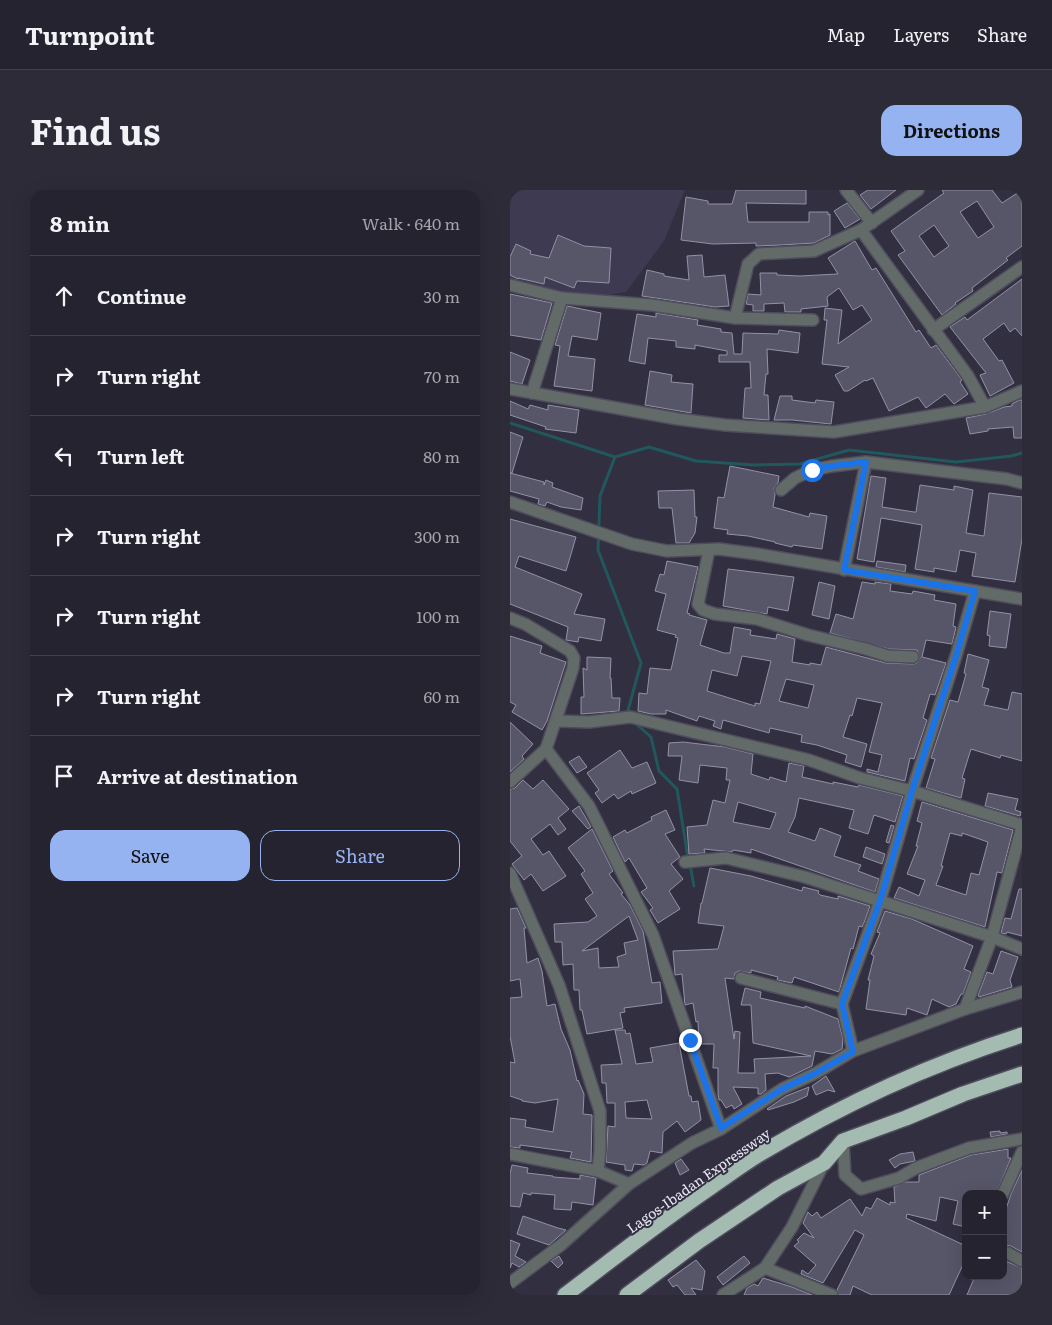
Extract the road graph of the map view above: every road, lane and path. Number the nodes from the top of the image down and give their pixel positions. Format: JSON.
{"nodes":[{"id":1,"x":846,"y":190,"type":"edge"},
{"id":2,"x":918,"y":190,"type":"edge"},
{"id":3,"x":872,"y":223,"type":"junction"},
{"id":4,"x":861,"y":230,"type":"junction"},
{"id":5,"x":1022,"y":267,"type":"edge"},
{"id":6,"x":510,"y":285,"type":"edge"},
{"id":7,"x":562,"y":298,"type":"junction"},
{"id":8,"x":735,"y":318,"type":"junction"},
{"id":9,"x":813,"y":320,"type":"dead end"},
{"id":10,"x":933,"y":330,"type":"junction"},
{"id":11,"x":510,"y":389,"type":"edge"},
{"id":12,"x":1022,"y":391,"type":"edge"},
{"id":13,"x":532,"y":393,"type":"junction"},
{"id":14,"x":985,"y":407,"type":"junction"},
{"id":15,"x":866,"y":462,"type":"junction"},
{"id":16,"x":1022,"y":483,"type":"edge"},
{"id":17,"x":781,"y":490,"type":"dead end"},
{"id":18,"x":510,"y":502,"type":"edge"},
{"id":19,"x":709,"y":550,"type":"junction"},
{"id":20,"x":844,"y":570,"type":"junction"},
{"id":21,"x":975,"y":591,"type":"junction"},
{"id":22,"x":1022,"y":599,"type":"edge"},
{"id":23,"x":510,"y":618,"type":"edge"},
{"id":24,"x":913,"y":657,"type":"dead end"},
{"id":25,"x":557,"y":721,"type":"junction"},
{"id":26,"x":546,"y":749,"type":"junction"},
{"id":27,"x":510,"y":782,"type":"edge"},
{"id":28,"x":912,"y":791,"type":"junction"},
{"id":29,"x":1022,"y":826,"type":"edge"},
{"id":30,"x":685,"y":862,"type":"dead end"},
{"id":31,"x":510,"y":873,"type":"edge"},
{"id":32,"x":880,"y":901,"type":"junction"},
{"id":33,"x":992,"y":937,"type":"junction"},
{"id":34,"x":1022,"y":948,"type":"edge"},
{"id":35,"x":741,"y":978,"type":"dead end"},
{"id":36,"x":1022,"y":992,"type":"edge"},
{"id":37,"x":842,"y":1004,"type":"junction"},
{"id":38,"x":965,"y":1009,"type":"junction"},
{"id":39,"x":1022,"y":1035,"type":"edge"},
{"id":40,"x":853,"y":1052,"type":"junction"},
{"id":41,"x":1022,"y":1074,"type":"edge"},
{"id":42,"x":721,"y":1128,"type":"junction"},
{"id":43,"x":1022,"y":1139,"type":"edge"},
{"id":44,"x":843,"y":1141,"type":"junction"},
{"id":45,"x":1022,"y":1152,"type":"edge"},
{"id":46,"x":510,"y":1154,"type":"edge"},
{"id":47,"x":824,"y":1163,"type":"junction"},
{"id":48,"x":598,"y":1171,"type":"junction"},
{"id":49,"x":630,"y":1184,"type":"junction"},
{"id":50,"x":1005,"y":1190,"type":"edge"},
{"id":51,"x":1007,"y":1253,"type":"edge"},
{"id":52,"x":1022,"y":1261,"type":"edge"},
{"id":53,"x":765,"y":1268,"type":"junction"},
{"id":54,"x":512,"y":1280,"type":"edge"},
{"id":55,"x":566,"y":1295,"type":"edge"},
{"id":56,"x":627,"y":1295,"type":"edge"},
{"id":57,"x":723,"y":1295,"type":"edge"},
{"id":58,"x":832,"y":1295,"type":"edge"}],
"edges":[{"from":1,"to":3,"type":"street"},
{"from":2,"to":3,"type":"street"},
{"from":3,"to":4,"type":"street"},
{"from":4,"to":8,"type":"street"},
{"from":4,"to":10,"type":"street"},
{"from":5,"to":10,"type":"street"},
{"from":6,"to":7,"type":"street"},
{"from":7,"to":8,"type":"street"},
{"from":7,"to":13,"type":"street"},
{"from":8,"to":9,"type":"street"},
{"from":10,"to":14,"type":"street"},
{"from":11,"to":13,"type":"street"},
{"from":12,"to":14,"type":"street"},
{"from":13,"to":14,"type":"street"},
{"from":15,"to":16,"type":"street"},
{"from":15,"to":17,"type":"street"},
{"from":15,"to":20,"type":"street"},
{"from":18,"to":19,"type":"street"},
{"from":19,"to":20,"type":"street"},
{"from":19,"to":24,"type":"street"},
{"from":20,"to":21,"type":"street"},
{"from":21,"to":22,"type":"street"},
{"from":21,"to":28,"type":"street"},
{"from":23,"to":25,"type":"street"},
{"from":25,"to":26,"type":"street"},
{"from":25,"to":28,"type":"street"},
{"from":26,"to":27,"type":"street"},
{"from":26,"to":42,"type":"street"},
{"from":28,"to":29,"type":"street"},
{"from":28,"to":32,"type":"street"},
{"from":29,"to":33,"type":"street"},
{"from":30,"to":32,"type":"street"},
{"from":31,"to":48,"type":"street"},
{"from":32,"to":33,"type":"street"},
{"from":32,"to":37,"type":"street"},
{"from":33,"to":34,"type":"street"},
{"from":33,"to":38,"type":"street"},
{"from":35,"to":37,"type":"street"},
{"from":36,"to":38,"type":"street"},
{"from":37,"to":40,"type":"street"},
{"from":38,"to":40,"type":"street"},
{"from":39,"to":55,"type":"highway","name":"Lagos-Ibadan Expressway"},
{"from":40,"to":42,"type":"street"},
{"from":41,"to":44,"type":"highway"},
{"from":42,"to":49,"type":"street"},
{"from":43,"to":44,"type":"street"},
{"from":44,"to":47,"type":"highway"},
{"from":45,"to":50,"type":"street"},
{"from":46,"to":48,"type":"street"},
{"from":47,"to":53,"type":"street"},
{"from":47,"to":56,"type":"highway"},
{"from":48,"to":49,"type":"street"},
{"from":49,"to":54,"type":"street"},
{"from":51,"to":52,"type":"street"},
{"from":53,"to":57,"type":"street"},
{"from":53,"to":58,"type":"street"}]}
